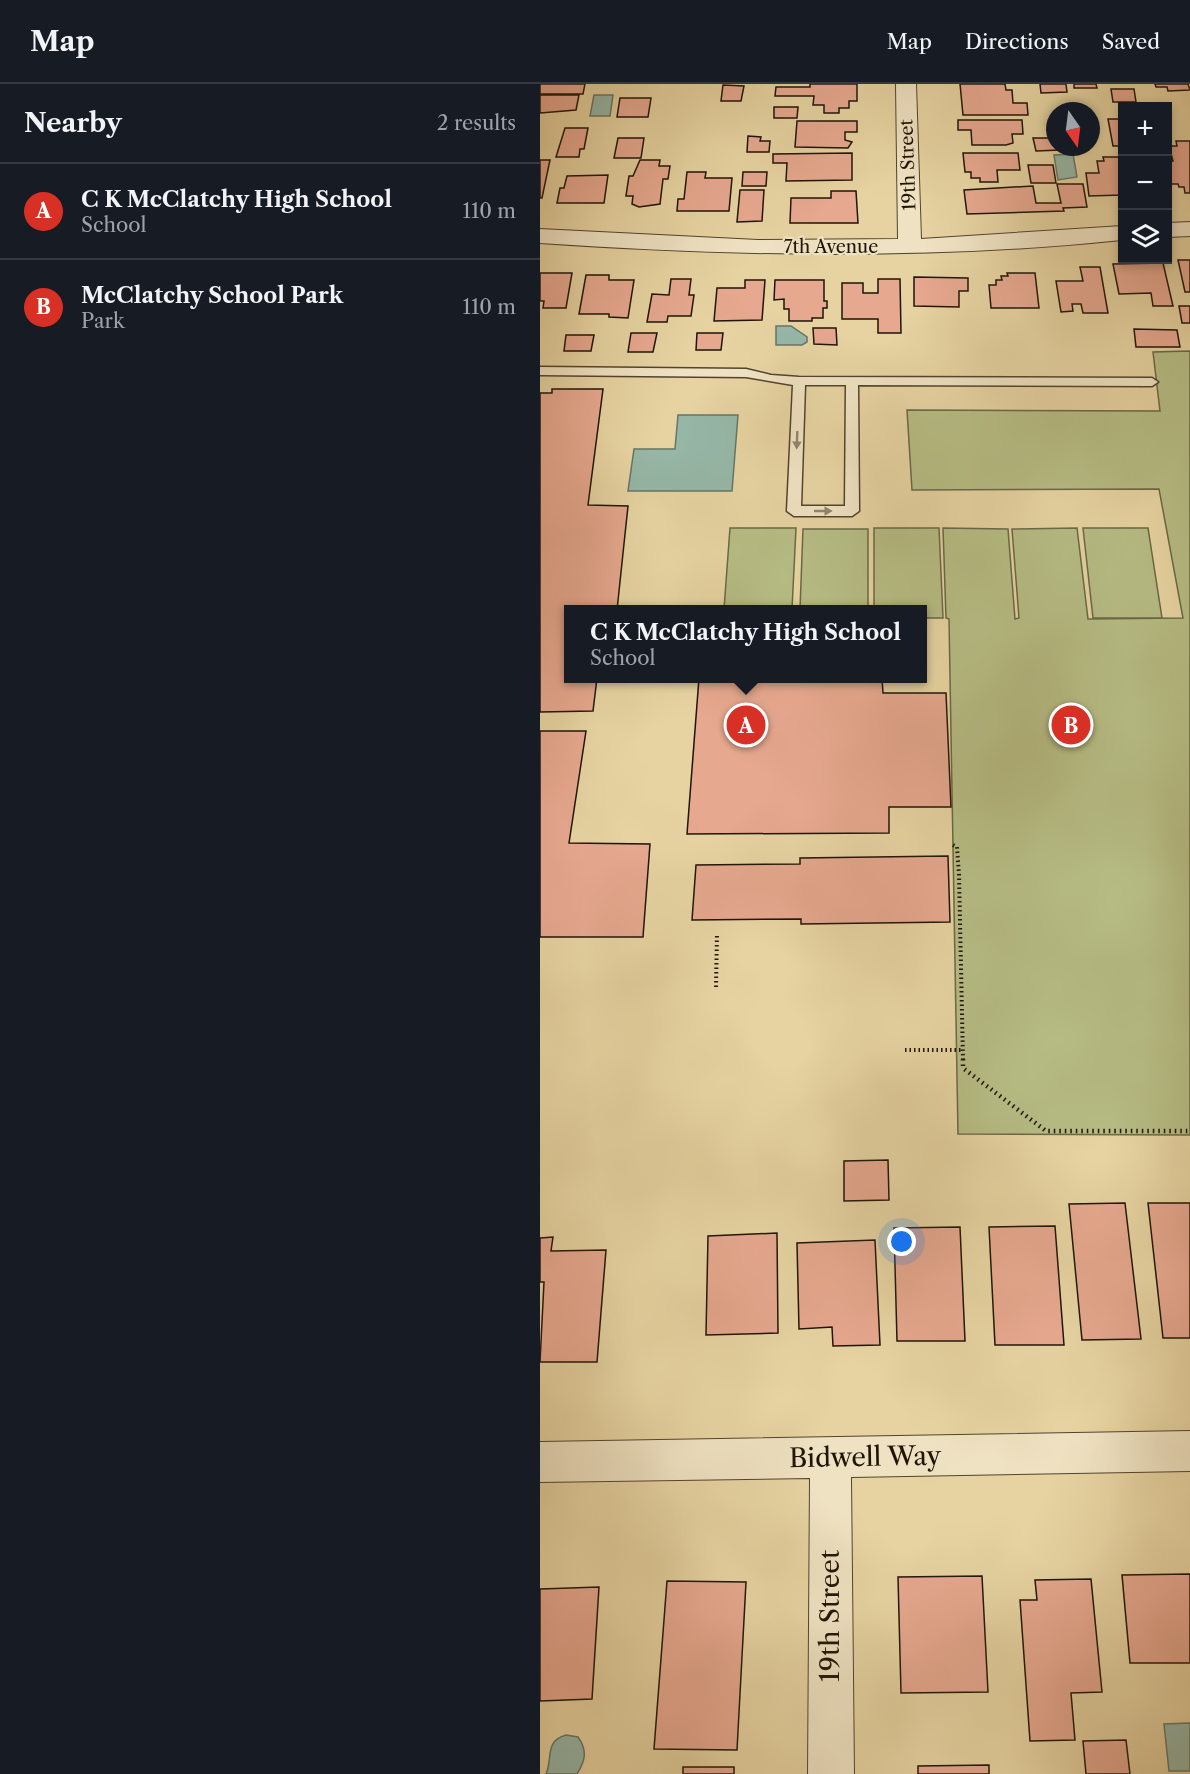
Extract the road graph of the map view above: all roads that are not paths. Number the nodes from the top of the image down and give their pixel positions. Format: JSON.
{"nodes":[{"id":1,"x":906,"y":84,"type":"edge"},
{"id":2,"x":1190,"y":229,"type":"edge"},
{"id":3,"x":1172,"y":230,"type":"edge"},
{"id":4,"x":1118,"y":233,"type":"edge"},
{"id":5,"x":540,"y":236,"type":"edge"},
{"id":6,"x":910,"y":246,"type":"junction"},
{"id":7,"x":540,"y":371,"type":"edge"},
{"id":8,"x":799,"y":381,"type":"junction"},
{"id":9,"x":852,"y":381,"type":"junction"},
{"id":10,"x":1152,"y":382,"type":"dead end"},
{"id":11,"x":1190,"y":1451,"type":"edge"},
{"id":12,"x":830,"y":1457,"type":"junction"},
{"id":13,"x":540,"y":1462,"type":"edge"},
{"id":14,"x":831,"y":1774,"type":"edge"}],
"edges":[{"from":1,"to":6,"type":"street","name":"19th Street"},
{"from":2,"to":3,"type":"street"},
{"from":4,"to":6,"type":"street","name":"7th Avenue"},
{"from":5,"to":6,"type":"street","name":"7th Avenue"},
{"from":7,"to":8,"type":"lane"},
{"from":8,"to":9,"type":"lane"},
{"from":8,"to":9,"type":"lane","one_way":true},
{"from":9,"to":10,"type":"lane"},
{"from":11,"to":12,"type":"street","name":"Bidwell Way"},
{"from":12,"to":13,"type":"street","name":"Bidwell Way"},
{"from":12,"to":14,"type":"street","name":"19th Street"}]}
